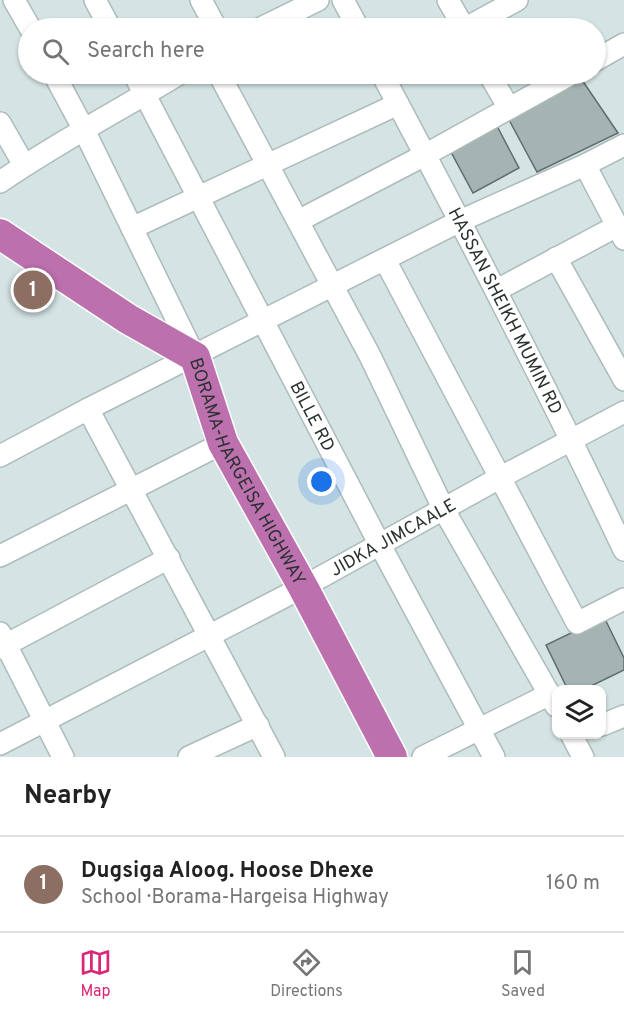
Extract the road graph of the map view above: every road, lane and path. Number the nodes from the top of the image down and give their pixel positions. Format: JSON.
{"nodes":[{"id":1,"x":14,"y":0,"type":"edge"},
{"id":2,"x":95,"y":0,"type":"edge"},
{"id":3,"x":201,"y":0,"type":"edge"},
{"id":4,"x":318,"y":0,"type":"edge"},
{"id":5,"x":343,"y":0,"type":"edge"},
{"id":6,"x":448,"y":0,"type":"edge"},
{"id":7,"x":517,"y":0,"type":"edge"},
{"id":8,"x":24,"y":18,"type":"edge"},
{"id":9,"x":105,"y":18,"type":"edge"},
{"id":10,"x":211,"y":18,"type":"edge"},
{"id":11,"x":281,"y":18,"type":"edge"},
{"id":12,"x":353,"y":18,"type":"edge"},
{"id":13,"x":459,"y":18,"type":"edge"},
{"id":14,"x":484,"y":18,"type":"edge"},
{"id":15,"x":624,"y":44,"type":"edge"},
{"id":16,"x":606,"y":54,"type":"edge"},
{"id":17,"x":59,"y":84,"type":"edge"},
{"id":18,"x":139,"y":84,"type":"edge"},
{"id":19,"x":163,"y":84,"type":"edge"},
{"id":20,"x":224,"y":84,"type":"edge"},
{"id":21,"x":387,"y":84,"type":"edge"},
{"id":22,"x":495,"y":84,"type":"edge"},
{"id":23,"x":553,"y":84,"type":"edge"},
{"id":24,"x":145,"y":95,"type":"junction"},
{"id":25,"x":398,"y":104,"type":"junction"},
{"id":26,"x":509,"y":108,"type":"junction"},
{"id":27,"x":0,"y":123,"type":"edge"},
{"id":28,"x":83,"y":129,"type":"junction"},
{"id":29,"x":624,"y":145,"type":"edge"},
{"id":30,"x":425,"y":155,"type":"junction"},
{"id":31,"x":24,"y":165,"type":"junction"},
{"id":32,"x":268,"y":165,"type":"junction"},
{"id":33,"x":585,"y":165,"type":"junction"},
{"id":34,"x":0,"y":182,"type":"edge"},
{"id":35,"x":200,"y":197,"type":"junction"},
{"id":36,"x":298,"y":221,"type":"junction"},
{"id":37,"x":460,"y":221,"type":"junction"},
{"id":38,"x":132,"y":228,"type":"junction"},
{"id":39,"x":620,"y":233,"type":"edge"},
{"id":40,"x":1,"y":237,"type":"edge"},
{"id":41,"x":556,"y":258,"type":"junction"},
{"id":42,"x":385,"y":260,"type":"junction"},
{"id":43,"x":333,"y":287,"type":"junction"},
{"id":44,"x":497,"y":290,"type":"junction"},
{"id":45,"x":263,"y":322,"type":"junction"},
{"id":46,"x":195,"y":357,"type":"junction"},
{"id":47,"x":624,"y":380,"type":"edge"},
{"id":48,"x":88,"y":409,"type":"junction"},
{"id":49,"x":624,"y":412,"type":"edge"},
{"id":50,"x":572,"y":439,"type":"junction"},
{"id":51,"x":223,"y":443,"type":"junction"},
{"id":52,"x":0,"y":456,"type":"edge"},
{"id":53,"x":501,"y":477,"type":"junction"},
{"id":54,"x":132,"y":488,"type":"junction"},
{"id":55,"x":444,"y":510,"type":"junction"},
{"id":56,"x":380,"y":545,"type":"junction"},
{"id":57,"x":624,"y":550,"type":"edge"},
{"id":58,"x":0,"y":556,"type":"edge"},
{"id":59,"x":169,"y":558,"type":"junction"},
{"id":60,"x":303,"y":587,"type":"junction"},
{"id":61,"x":624,"y":599,"type":"edge"},
{"id":62,"x":210,"y":635,"type":"junction"},
{"id":63,"x":2,"y":642,"type":"edge"},
{"id":64,"x":552,"y":698,"type":"edge"},
{"id":65,"x":552,"y":700,"type":"edge"},
{"id":66,"x":624,"y":716,"type":"edge"},
{"id":67,"x":45,"y":721,"type":"junction"},
{"id":68,"x":606,"y":723,"type":"edge"},
{"id":69,"x":258,"y":725,"type":"junction"},
{"id":70,"x":480,"y":729,"type":"junction"},
{"id":71,"x":576,"y":739,"type":"edge"},
{"id":72,"x":0,"y":744,"type":"edge"},
{"id":73,"x":63,"y":757,"type":"edge"},
{"id":74,"x":189,"y":757,"type":"edge"},
{"id":75,"x":274,"y":757,"type":"edge"},
{"id":76,"x":392,"y":757,"type":"edge"},
{"id":77,"x":423,"y":757,"type":"edge"},
{"id":78,"x":494,"y":757,"type":"edge"},
{"id":79,"x":583,"y":757,"type":"edge"}],
"edges":[{"from":1,"to":8,"type":"street"},
{"from":2,"to":9,"type":"street"},
{"from":3,"to":10,"type":"street"},
{"from":4,"to":11,"type":"street"},
{"from":5,"to":12,"type":"street"},
{"from":6,"to":13,"type":"street"},
{"from":7,"to":14,"type":"street"},
{"from":15,"to":16,"type":"street"},
{"from":17,"to":28,"type":"street"},
{"from":18,"to":24,"type":"street","name":"BILLE RD"},
{"from":19,"to":24,"type":"street"},
{"from":20,"to":32,"type":"street"},
{"from":21,"to":25,"type":"street","name":"HASSAN SHEIKH MUMIN RD"},
{"from":22,"to":26,"type":"street"},
{"from":23,"to":26,"type":"street"},
{"from":24,"to":28,"type":"street"},
{"from":24,"to":35,"type":"street","name":"BILLE RD"},
{"from":25,"to":30,"type":"street","name":"HASSAN SHEIKH MUMIN RD"},
{"from":25,"to":32,"type":"street"},
{"from":26,"to":30,"type":"street"},
{"from":27,"to":31,"type":"street"},
{"from":28,"to":31,"type":"street"},
{"from":28,"to":38,"type":"street"},
{"from":29,"to":33,"type":"street"},
{"from":30,"to":36,"type":"street"},
{"from":30,"to":37,"type":"street","name":"HASSAN SHEIKH MUMIN RD"},
{"from":31,"to":34,"type":"street"},
{"from":32,"to":35,"type":"street"},
{"from":32,"to":36,"type":"street"},
{"from":33,"to":37,"type":"street"},
{"from":33,"to":39,"type":"street"},
{"from":35,"to":38,"type":"street"},
{"from":35,"to":45,"type":"street","name":"BILLE RD"},
{"from":36,"to":43,"type":"street"},
{"from":37,"to":42,"type":"street"},
{"from":37,"to":44,"type":"street","name":"HASSAN SHEIKH MUMIN RD"},
{"from":38,"to":46,"type":"street"},
{"from":39,"to":41,"type":"street"},
{"from":40,"to":46,"type":"highway","name":"BORAMA-HARGEISA HIGHWAY"},
{"from":41,"to":44,"type":"street"},
{"from":41,"to":47,"type":"street"},
{"from":42,"to":43,"type":"street"},
{"from":42,"to":53,"type":"street"},
{"from":43,"to":45,"type":"street"},
{"from":43,"to":55,"type":"street"},
{"from":44,"to":50,"type":"street","name":"HASSAN SHEIKH MUMIN RD"},
{"from":45,"to":46,"type":"street"},
{"from":45,"to":56,"type":"street","name":"BILLE RD"},
{"from":46,"to":48,"type":"street"},
{"from":46,"to":51,"type":"highway","name":"BORAMA-HARGEISA HIGHWAY"},
{"from":48,"to":52,"type":"street"},
{"from":48,"to":54,"type":"street"},
{"from":49,"to":50,"type":"street","name":"JIDKA JIMCAALE"},
{"from":50,"to":53,"type":"street","name":"JIDKA JIMCAALE"},
{"from":50,"to":57,"type":"street","name":"HASSAN SHEIKH MUMIN RD"},
{"from":51,"to":54,"type":"street"},
{"from":51,"to":60,"type":"highway","name":"BORAMA-HARGEISA HIGHWAY"},
{"from":53,"to":55,"type":"street","name":"JIDKA JIMCAALE"},
{"from":53,"to":61,"type":"street"},
{"from":54,"to":58,"type":"street"},
{"from":54,"to":59,"type":"street"},
{"from":55,"to":56,"type":"street","name":"JIDKA JIMCAALE"},
{"from":55,"to":64,"type":"street"},
{"from":56,"to":60,"type":"street","name":"JIDKA JIMCAALE"},
{"from":56,"to":70,"type":"street","name":"BILLE RD"},
{"from":59,"to":62,"type":"street"},
{"from":59,"to":63,"type":"street"},
{"from":60,"to":62,"type":"street","name":"JIDKA JIMCAALE"},
{"from":60,"to":76,"type":"highway","name":"BORAMA-HARGEISA HIGHWAY"},
{"from":62,"to":67,"type":"street","name":"JIDKA JIMCAALE"},
{"from":62,"to":69,"type":"street"},
{"from":63,"to":67,"type":"street"},
{"from":65,"to":70,"type":"street"},
{"from":66,"to":68,"type":"street"},
{"from":67,"to":72,"type":"street","name":"JIDKA JIMCAALE"},
{"from":67,"to":73,"type":"street"},
{"from":69,"to":74,"type":"street"},
{"from":69,"to":75,"type":"street"},
{"from":70,"to":77,"type":"street"},
{"from":70,"to":78,"type":"street","name":"BILLE RD"},
{"from":71,"to":79,"type":"street"}]}
